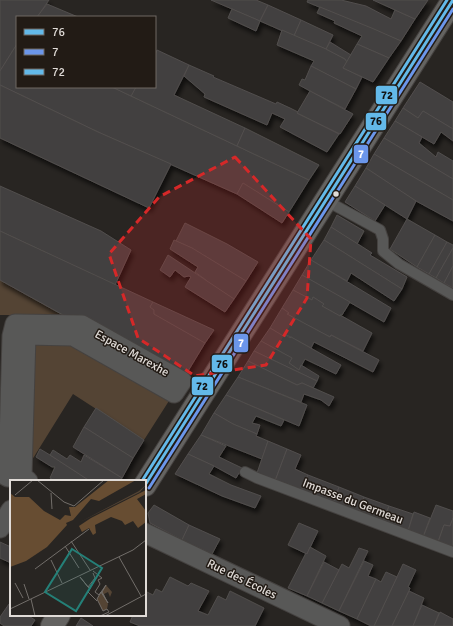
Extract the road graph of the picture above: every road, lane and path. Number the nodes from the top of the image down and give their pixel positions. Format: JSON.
{"nodes":[{"id":1,"x":453,"y":0,"type":"edge"},
{"id":2,"x":325,"y":200,"type":"junction"},
{"id":3,"x":453,"y":295,"type":"edge"},
{"id":4,"x":0,"y":472,"type":"edge"},
{"id":5,"x":245,"y":472,"type":"dead end"},
{"id":6,"x":27,"y":480,"type":"edge"},
{"id":7,"x":146,"y":483,"type":"edge"},
{"id":8,"x":10,"y":512,"type":"edge"},
{"id":9,"x":0,"y":528,"type":"edge"},
{"id":10,"x":146,"y":533,"type":"edge"},
{"id":11,"x":453,"y":552,"type":"edge"},
{"id":12,"x":58,"y":616,"type":"edge"},
{"id":13,"x":52,"y":626,"type":"edge"},
{"id":14,"x":340,"y":626,"type":"edge"}],
"edges":[{"from":1,"to":2,"type":"street"},
{"from":2,"to":3,"type":"lane"},
{"from":2,"to":7,"type":"street"},
{"from":4,"to":6,"type":"street","name":"Espace Marexhe"},
{"from":5,"to":11,"type":"lane","name":"Impasse du Germeau"},
{"from":8,"to":9,"type":"street"},
{"from":10,"to":14,"type":"street","name":"Rue des Écoles"},
{"from":12,"to":13,"type":"street"}]}
